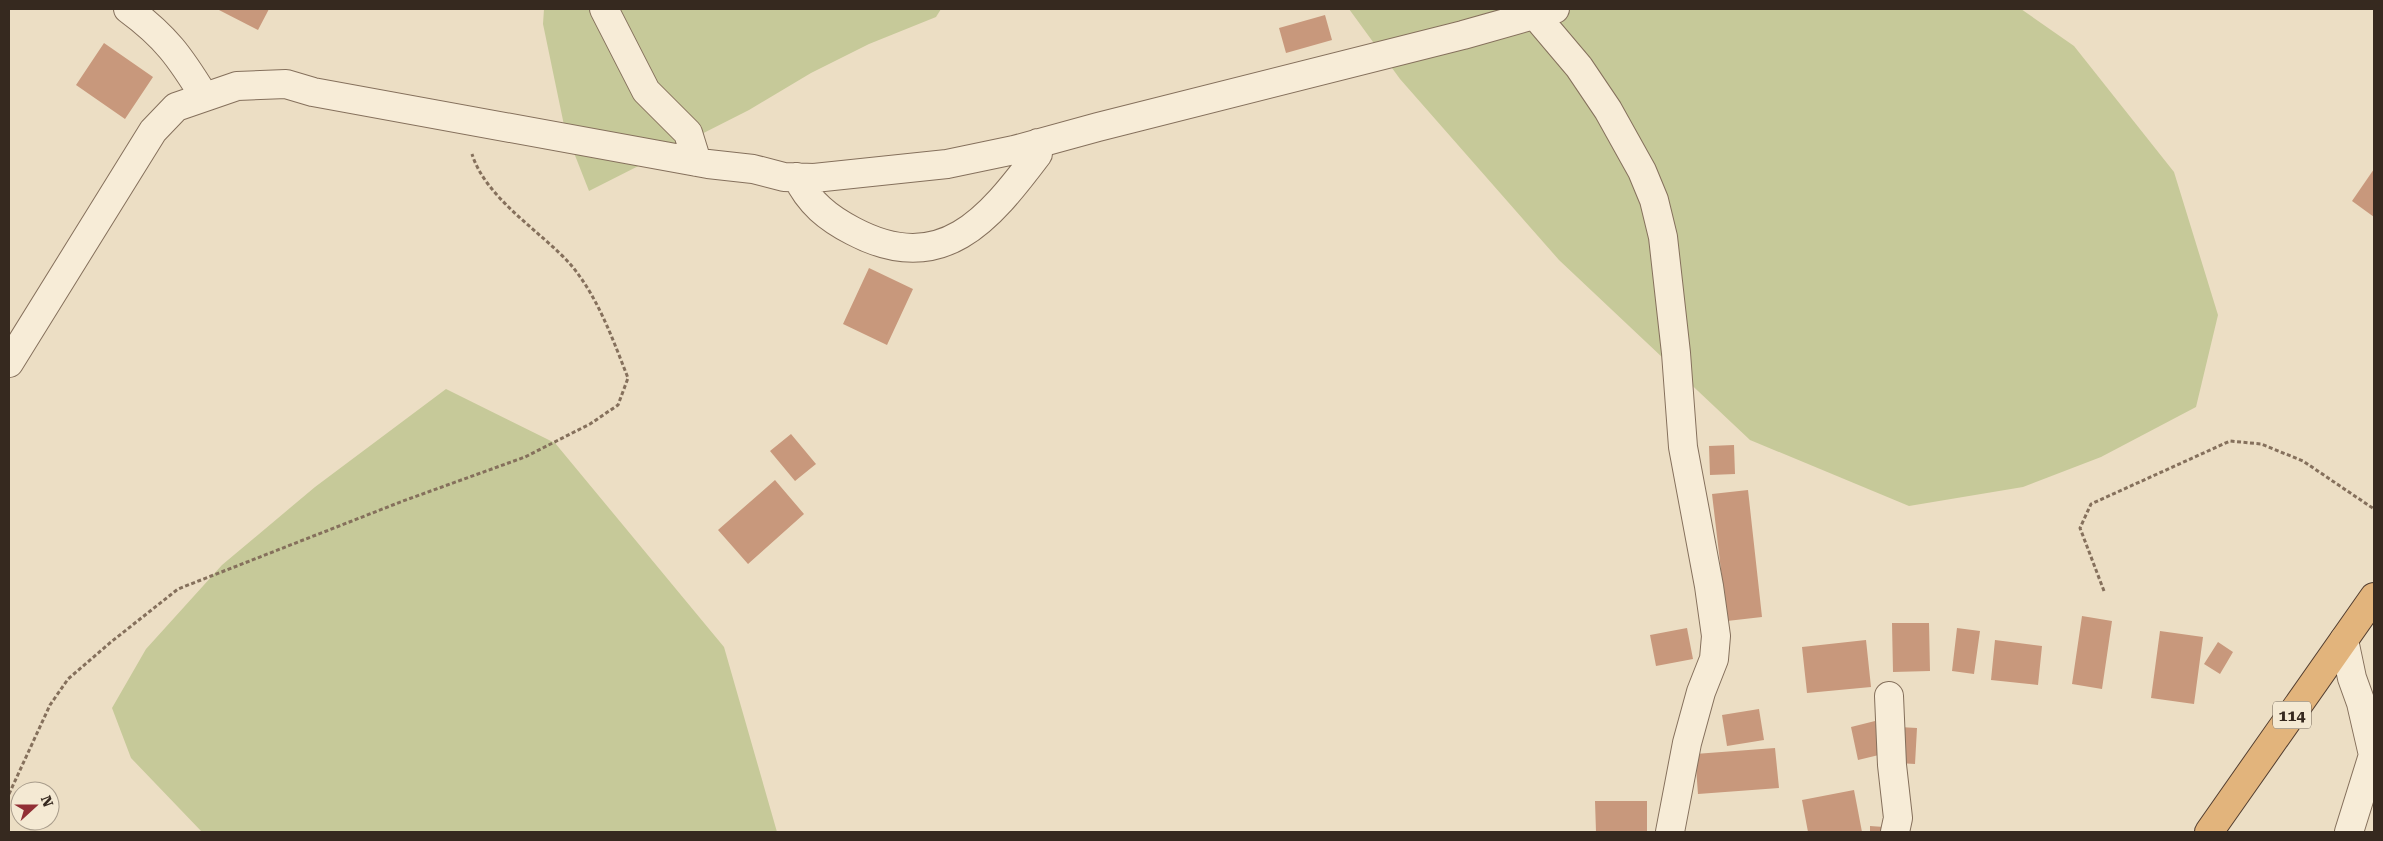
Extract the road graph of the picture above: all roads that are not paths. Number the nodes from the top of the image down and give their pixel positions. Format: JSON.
{"nodes":[{"id":1,"x":128,"y":9,"type":"edge"},
{"id":2,"x":604,"y":9,"type":"edge"},
{"id":3,"x":1545,"y":12,"type":"edge"},
{"id":4,"x":204,"y":96,"type":"junction"},
{"id":5,"x":1038,"y":143,"type":"junction"},
{"id":6,"x":696,"y":162,"type":"junction"},
{"id":7,"x":797,"y":177,"type":"junction"},
{"id":8,"x":9,"y":362,"type":"edge"},
{"id":9,"x":2374,"y":597,"type":"edge"},
{"id":10,"x":2344,"y":640,"type":"junction"},
{"id":11,"x":1889,"y":696,"type":"dead end"},
{"id":12,"x":1670,"y":832,"type":"edge"},
{"id":13,"x":1895,"y":832,"type":"edge"},
{"id":14,"x":2209,"y":832,"type":"edge"},
{"id":15,"x":2349,"y":832,"type":"edge"}],
"edges":[{"from":1,"to":4,"type":"street"},
{"from":2,"to":6,"type":"street"},
{"from":3,"to":5,"type":"street"},
{"from":3,"to":12,"type":"street"},
{"from":4,"to":6,"type":"street"},
{"from":4,"to":8,"type":"street"},
{"from":5,"to":7,"type":"street"},
{"from":5,"to":7,"type":"street"},
{"from":6,"to":7,"type":"street"},
{"from":9,"to":10,"type":"highway","number":"114"},
{"from":10,"to":14,"type":"highway","number":"114"},
{"from":10,"to":15,"type":"street"},
{"from":11,"to":13,"type":"street"}]}
